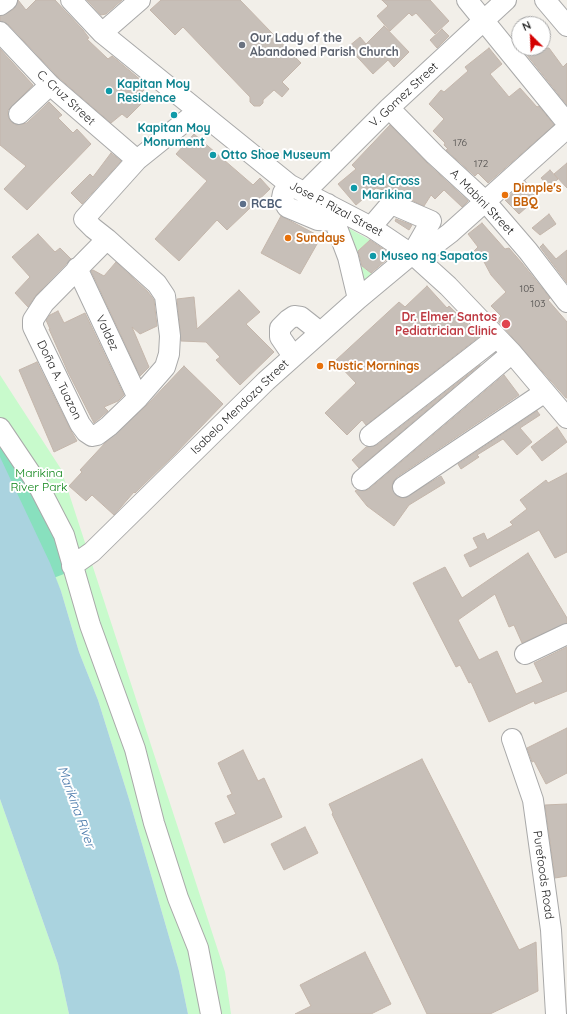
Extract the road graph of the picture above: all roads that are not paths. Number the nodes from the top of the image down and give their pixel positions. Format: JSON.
{"nodes":[{"id":1,"x":7,"y":0,"type":"edge"},
{"id":2,"x":71,"y":0,"type":"edge"},
{"id":3,"x":140,"y":0,"type":"edge"},
{"id":4,"x":467,"y":0,"type":"edge"},
{"id":5,"x":506,"y":0,"type":"edge"},
{"id":6,"x":545,"y":0,"type":"edge"},
{"id":7,"x":0,"y":5,"type":"edge"},
{"id":8,"x":484,"y":20,"type":"junction"},
{"id":9,"x":567,"y":26,"type":"edge"},
{"id":10,"x":0,"y":32,"type":"edge"},
{"id":11,"x":102,"y":33,"type":"junction"},
{"id":12,"x":50,"y":85,"type":"junction"},
{"id":13,"x":389,"y":108,"type":"junction"},
{"id":14,"x":198,"y":111,"type":"junction"},
{"id":15,"x":19,"y":114,"type":"dead end"},
{"id":16,"x":567,"y":123,"type":"edge"},
{"id":17,"x":567,"y":128,"type":"edge"},
{"id":18,"x":137,"y":160,"type":"junction"},
{"id":19,"x":296,"y":188,"type":"junction"},
{"id":20,"x":484,"y":201,"type":"junction"},
{"id":21,"x":332,"y":213,"type":"junction"},
{"id":22,"x":431,"y":221,"type":"junction"},
{"id":23,"x":371,"y":227,"type":"junction"},
{"id":24,"x":450,"y":232,"type":"junction"},
{"id":25,"x":107,"y":239,"type":"junction"},
{"id":26,"x":415,"y":256,"type":"junction"},
{"id":27,"x":77,"y":268,"type":"junction"},
{"id":28,"x":358,"y":298,"type":"junction"},
{"id":29,"x":567,"y":302,"type":"edge"},
{"id":30,"x":320,"y":332,"type":"junction"},
{"id":31,"x":496,"y":338,"type":"junction"},
{"id":32,"x":512,"y":354,"type":"junction"},
{"id":33,"x":293,"y":356,"type":"junction"},
{"id":34,"x":545,"y":392,"type":"junction"},
{"id":35,"x":138,"y":398,"type":"junction"},
{"id":36,"x":567,"y":418,"type":"edge"},
{"id":37,"x":0,"y":428,"type":"edge"},
{"id":38,"x":370,"y":436,"type":"dead end"},
{"id":39,"x":362,"y":480,"type":"dead end"},
{"id":40,"x":403,"y":486,"type":"dead end"},
{"id":41,"x":72,"y":566,"type":"junction"},
{"id":42,"x":567,"y":634,"type":"edge"},
{"id":43,"x":525,"y":654,"type":"dead end"},
{"id":44,"x":512,"y":739,"type":"dead end"},
{"id":45,"x":211,"y":1014,"type":"edge"},
{"id":46,"x":556,"y":1014,"type":"edge"}],
"edges":[{"from":1,"to":7,"type":"street"},
{"from":2,"to":11,"type":"street","name":"Jose P. Rizal Street"},
{"from":3,"to":11,"type":"street"},
{"from":4,"to":8,"type":"street"},
{"from":5,"to":8,"type":"street","name":"V. Gomez Street"},
{"from":6,"to":9,"type":"street"},
{"from":8,"to":13,"type":"street","name":"V. Gomez Street"},
{"from":8,"to":16,"type":"street"},
{"from":10,"to":12,"type":"street","name":"C. Cruz Street"},
{"from":11,"to":14,"type":"street","name":"Jose P. Rizal Street"},
{"from":12,"to":15,"type":"street"},
{"from":12,"to":18,"type":"street","name":"C. Cruz Street"},
{"from":13,"to":19,"type":"street","name":"V. Gomez Street"},
{"from":13,"to":20,"type":"street","name":"A. Mabini Street"},
{"from":14,"to":18,"type":"street"},
{"from":14,"to":19,"type":"street","name":"Jose P. Rizal Street"},
{"from":17,"to":20,"type":"street","name":"Isabelo Mendoza Street"},
{"from":18,"to":25,"type":"street","name":"Doña A. Tuazon"},
{"from":19,"to":21,"type":"street","name":"Jose P. Rizal Street"},
{"from":20,"to":24,"type":"street","name":"Isabelo Mendoza Street"},
{"from":20,"to":29,"type":"street","name":"A. Mabini Street"},
{"from":21,"to":23,"type":"street","name":"Jose P. Rizal Street"},
{"from":21,"to":28,"type":"street"},
{"from":22,"to":23,"type":"street"},
{"from":22,"to":24,"type":"street"},
{"from":22,"to":26,"type":"street"},
{"from":23,"to":26,"type":"street","name":"Jose P. Rizal Street"},
{"from":24,"to":26,"type":"street","name":"Isabelo Mendoza Street"},
{"from":25,"to":27,"type":"street","name":"Doña A. Tuazon"},
{"from":25,"to":35,"type":"street","name":"Doña A. Tuazon"},
{"from":26,"to":28,"type":"street","name":"Isabelo Mendoza Street"},
{"from":26,"to":31,"type":"street","name":"Jose P. Rizal Street"},
{"from":27,"to":35,"type":"street","name":"Valdez"},
{"from":27,"to":35,"type":"street","name":"Doña A. Tuazon"},
{"from":28,"to":30,"type":"street","name":"Isabelo Mendoza Street"},
{"from":30,"to":33,"type":"street","name":"Isabelo Mendoza Street"},
{"from":30,"to":33,"type":"street"},
{"from":31,"to":32,"type":"street","name":"Jose P. Rizal Street"},
{"from":31,"to":38,"type":"street"},
{"from":32,"to":34,"type":"street","name":"Jose P. Rizal Street"},
{"from":32,"to":39,"type":"street"},
{"from":33,"to":41,"type":"street","name":"Isabelo Mendoza Street"},
{"from":34,"to":36,"type":"street","name":"Jose P. Rizal Street"},
{"from":34,"to":40,"type":"street"},
{"from":37,"to":41,"type":"street"},
{"from":41,"to":45,"type":"street"},
{"from":42,"to":43,"type":"street"},
{"from":44,"to":46,"type":"street","name":"Purefoods Road"}]}
